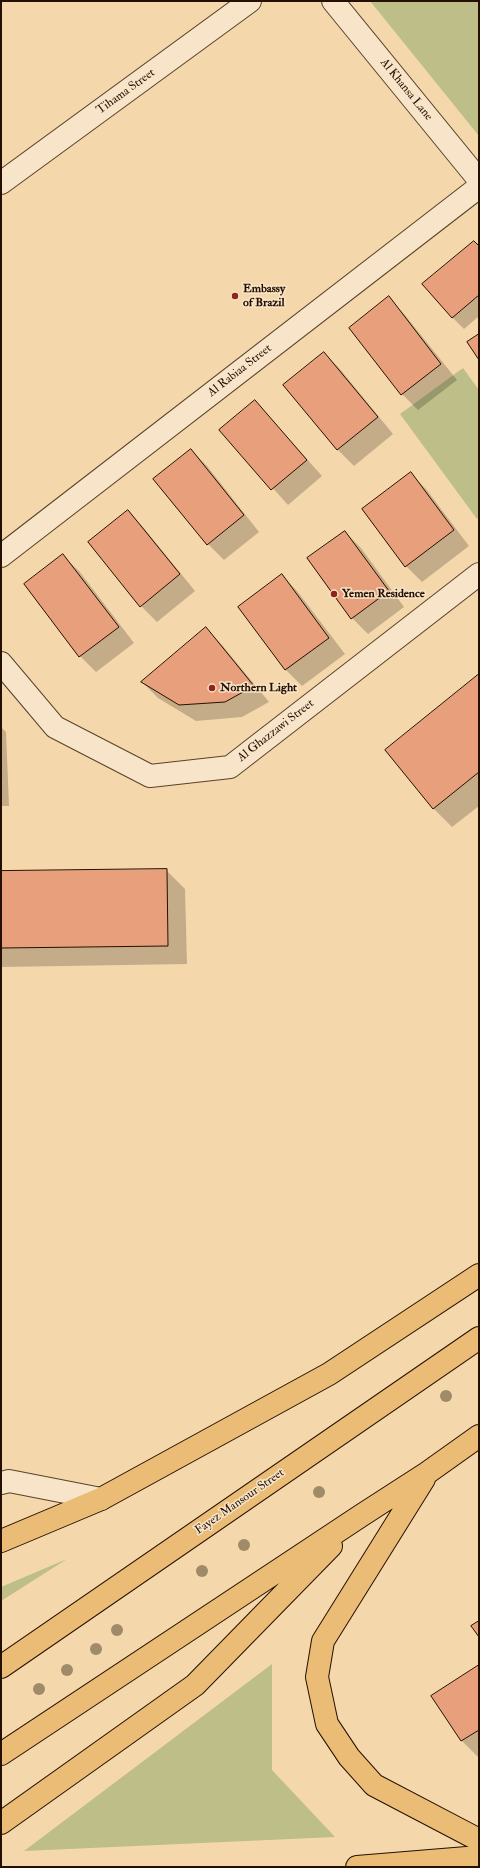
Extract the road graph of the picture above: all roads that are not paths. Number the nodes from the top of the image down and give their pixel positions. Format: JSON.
{"nodes":[{"id":1,"x":250,"y":1,"type":"edge"},
{"id":2,"x":333,"y":1,"type":"edge"},
{"id":3,"x":479,"y":180,"type":"edge"},
{"id":4,"x":1,"y":183,"type":"edge"},
{"id":5,"x":479,"y":187,"type":"edge"},
{"id":6,"x":1,"y":556,"type":"edge"},
{"id":7,"x":479,"y":574,"type":"edge"},
{"id":8,"x":1,"y":663,"type":"edge"},
{"id":9,"x":479,"y":1275,"type":"edge"},
{"id":10,"x":479,"y":1338,"type":"edge"},
{"id":11,"x":479,"y":1436,"type":"edge"},
{"id":12,"x":428,"y":1473,"type":"junction"},
{"id":13,"x":1,"y":1483,"type":"edge"},
{"id":14,"x":101,"y":1499,"type":"junction"},
{"id":15,"x":362,"y":1514,"type":"junction"},
{"id":16,"x":1,"y":1541,"type":"edge"},
{"id":17,"x":1,"y":1667,"type":"edge"},
{"id":18,"x":1,"y":1754,"type":"edge"},
{"id":19,"x":1,"y":1823,"type":"edge"},
{"id":20,"x":479,"y":1840,"type":"edge"},
{"id":21,"x":479,"y":1857,"type":"edge"},
{"id":22,"x":357,"y":1867,"type":"edge"}],
"edges":[{"from":1,"to":4,"type":"street","name":"Tihama Street"},
{"from":2,"to":3,"type":"street","name":"Al Khansa Lane"},
{"from":5,"to":6,"type":"street","name":"Al Rabiaa Street"},
{"from":7,"to":8,"type":"street","name":"Al Ghazzawi Street"},
{"from":9,"to":14,"type":"highway"},
{"from":10,"to":17,"type":"highway","name":"Fayez Mansour Street"},
{"from":11,"to":12,"type":"highway"},
{"from":12,"to":15,"type":"highway"},
{"from":12,"to":20,"type":"highway"},
{"from":13,"to":14,"type":"street"},
{"from":14,"to":16,"type":"highway"},
{"from":15,"to":18,"type":"highway"},
{"from":15,"to":19,"type":"highway"},
{"from":21,"to":22,"type":"highway"}]}
